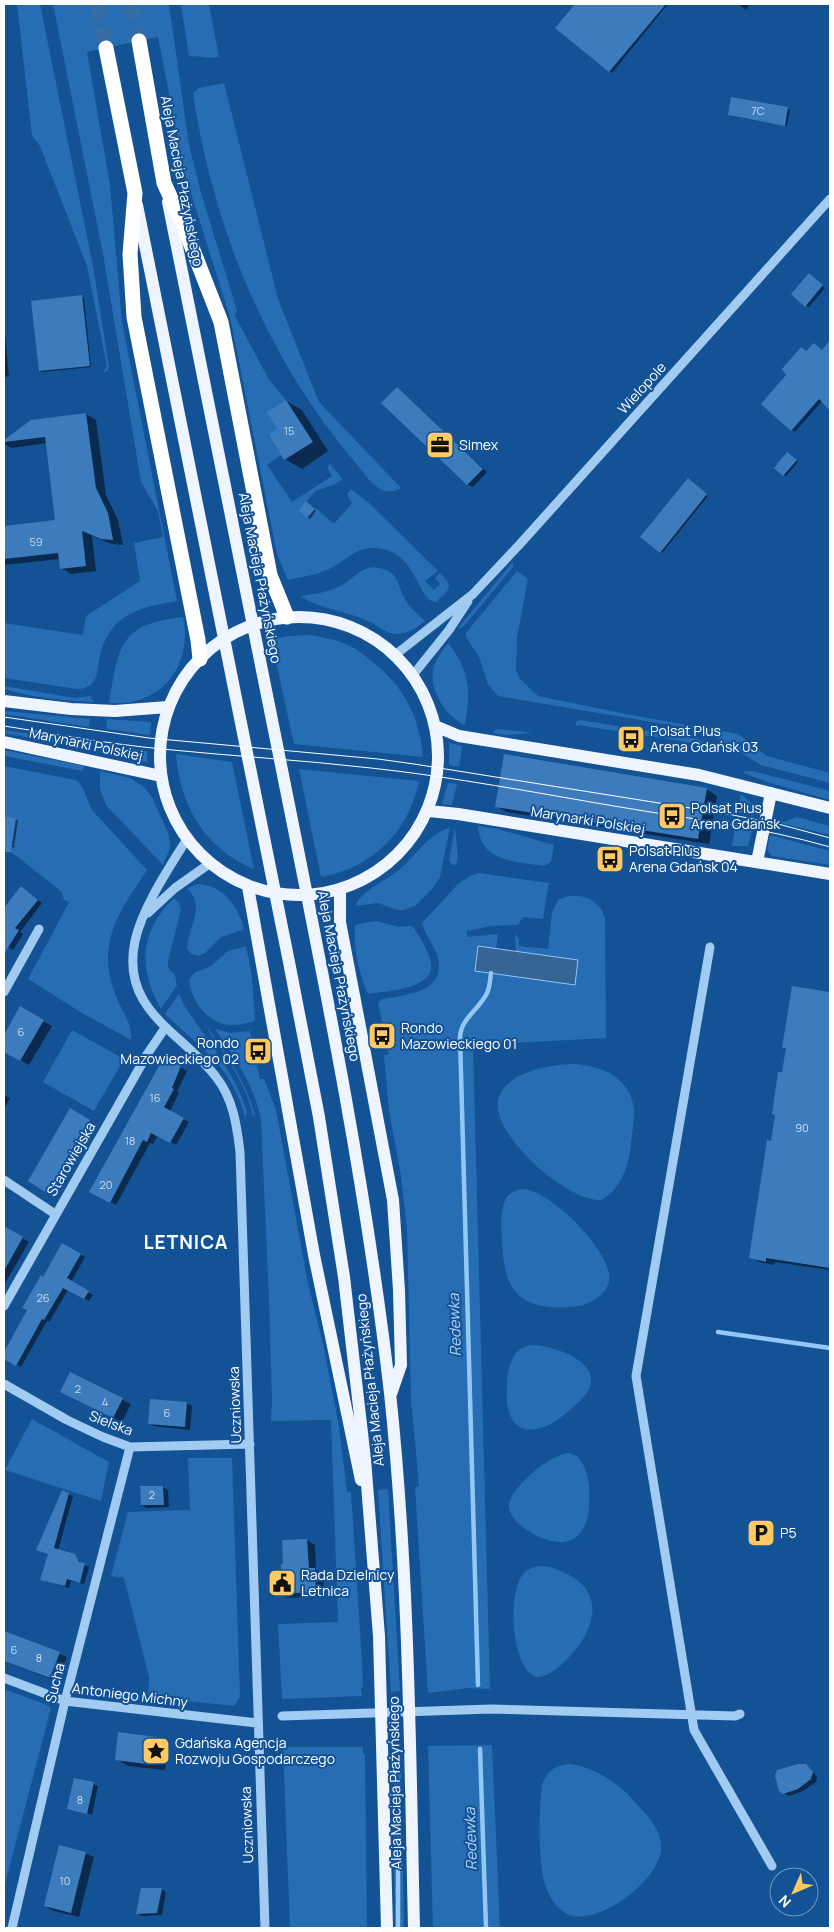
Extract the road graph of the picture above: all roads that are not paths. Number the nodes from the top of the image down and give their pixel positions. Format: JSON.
{"nodes":[{"id":1,"x":139,"y":41,"type":"tunnel mouth"},
{"id":2,"x":106,"y":48,"type":"tunnel mouth"},
{"id":3,"x":164,"y":183,"type":"junction"},
{"id":4,"x":135,"y":193,"type":"junction"},
{"id":5,"x":830,"y":199,"type":"edge"},
{"id":6,"x":473,"y":594,"type":"junction"},
{"id":7,"x":287,"y":617,"type":"junction"},
{"id":8,"x":206,"y":655,"type":"junction"},
{"id":9,"x":395,"y":655,"type":"junction"},
{"id":10,"x":413,"y":675,"type":"junction"},
{"id":11,"x":4,"y":701,"type":"edge"},
{"id":12,"x":168,"y":707,"type":"junction"},
{"id":13,"x":435,"y":726,"type":"junction"},
{"id":14,"x":4,"y":742,"type":"edge"},
{"id":15,"x":161,"y":776,"type":"junction"},
{"id":16,"x":771,"y":793,"type":"junction"},
{"id":17,"x":830,"y":808,"type":"edge"},
{"id":18,"x":429,"y":811,"type":"junction"},
{"id":19,"x":186,"y":839,"type":"junction"},
{"id":20,"x":757,"y":862,"type":"junction"},
{"id":21,"x":209,"y":864,"type":"junction"},
{"id":22,"x":830,"y":874,"type":"edge"},
{"id":23,"x":340,"y":888,"type":"junction"},
{"id":24,"x":253,"y":889,"type":"junction"},
{"id":25,"x":143,"y":918,"type":"junction"},
{"id":26,"x":39,"y":929,"type":"dead end"},
{"id":27,"x":710,"y":946,"type":"dead end"},
{"id":28,"x":4,"y":992,"type":"edge"},
{"id":29,"x":165,"y":1028,"type":"junction"},
{"id":30,"x":4,"y":1180,"type":"edge"},
{"id":31,"x":55,"y":1214,"type":"junction"},
{"id":32,"x":4,"y":1306,"type":"edge"},
{"id":33,"x":4,"y":1384,"type":"edge"},
{"id":34,"x":390,"y":1397,"type":"junction"},
{"id":35,"x":250,"y":1444,"type":"junction"},
{"id":36,"x":130,"y":1447,"type":"junction"},
{"id":37,"x":371,"y":1524,"type":"junction"},
{"id":38,"x":4,"y":1678,"type":"edge"},
{"id":39,"x":65,"y":1701,"type":"junction"},
{"id":40,"x":693,"y":1714,"type":"junction"},
{"id":41,"x":740,"y":1714,"type":"dead end"},
{"id":42,"x":282,"y":1716,"type":"dead end"},
{"id":43,"x":257,"y":1723,"type":"junction"},
{"id":44,"x":772,"y":1866,"type":"dead end"},
{"id":45,"x":12,"y":1928,"type":"edge"},
{"id":46,"x":265,"y":1928,"type":"edge"},
{"id":47,"x":386,"y":1928,"type":"edge"},
{"id":48,"x":414,"y":1928,"type":"edge"}],
"edges":[{"from":1,"to":3,"type":"highway","name":"Aleja Macieja Płażyńskiego"},
{"from":2,"to":4,"type":"highway","name":"Aleja Macieja Płażyńskiego"},
{"from":3,"to":7,"type":"highway"},
{"from":3,"to":34,"type":"main road","name":"Aleja Macieja Płażyńskiego"},
{"from":4,"to":8,"type":"highway"},
{"from":4,"to":37,"type":"main road","name":"Aleja Macieja Płażyńskiego"},
{"from":5,"to":6,"type":"street","name":"Wielopole"},
{"from":6,"to":9,"type":"street","name":"Wielopole"},
{"from":6,"to":10,"type":"street","name":"Wielopole"},
{"from":7,"to":8,"type":"main road"},
{"from":7,"to":9,"type":"main road"},
{"from":8,"to":12,"type":"main road"},
{"from":9,"to":10,"type":"main road"},
{"from":10,"to":13,"type":"main road"},
{"from":11,"to":12,"type":"main road","name":"Marynarki Polskiej"},
{"from":12,"to":15,"type":"main road"},
{"from":13,"to":16,"type":"main road"},
{"from":13,"to":18,"type":"main road"},
{"from":14,"to":15,"type":"main road","name":"Marynarki Polskiej"},
{"from":15,"to":19,"type":"main road"},
{"from":16,"to":17,"type":"main road"},
{"from":16,"to":20,"type":"main road"},
{"from":18,"to":20,"type":"main road","name":"Marynarki Polskiej"},
{"from":18,"to":23,"type":"main road"},
{"from":19,"to":21,"type":"main road"},
{"from":19,"to":25,"type":"street","name":"Uczniowska"},
{"from":20,"to":22,"type":"main road","name":"Marynarki Polskiej"},
{"from":21,"to":24,"type":"main road"},
{"from":21,"to":25,"type":"street","name":"Uczniowska"},
{"from":23,"to":24,"type":"main road"},
{"from":23,"to":34,"type":"main road"},
{"from":24,"to":37,"type":"main road"},
{"from":25,"to":29,"type":"street","name":"Uczniowska"},
{"from":26,"to":28,"type":"street"},
{"from":27,"to":40,"type":"street"},
{"from":29,"to":31,"type":"street","name":"Starowiejska"},
{"from":29,"to":35,"type":"street","name":"Uczniowska"},
{"from":30,"to":31,"type":"street"},
{"from":31,"to":32,"type":"street","name":"Starowiejska"},
{"from":33,"to":36,"type":"street","name":"Sielska"},
{"from":34,"to":48,"type":"main road","name":"Aleja Macieja Płażyńskiego"},
{"from":35,"to":36,"type":"street","name":"Sielska"},
{"from":35,"to":43,"type":"street","name":"Uczniowska"},
{"from":36,"to":39,"type":"street","name":"Sucha"},
{"from":37,"to":47,"type":"main road","name":"Aleja Macieja Płażyńskiego"},
{"from":38,"to":39,"type":"street","name":"Antoniego Michny"},
{"from":39,"to":43,"type":"street","name":"Antoniego Michny"},
{"from":39,"to":45,"type":"street","name":"Sucha"},
{"from":40,"to":41,"type":"street"},
{"from":40,"to":42,"type":"street"},
{"from":40,"to":44,"type":"street"},
{"from":43,"to":46,"type":"street","name":"Uczniowska"}]}
